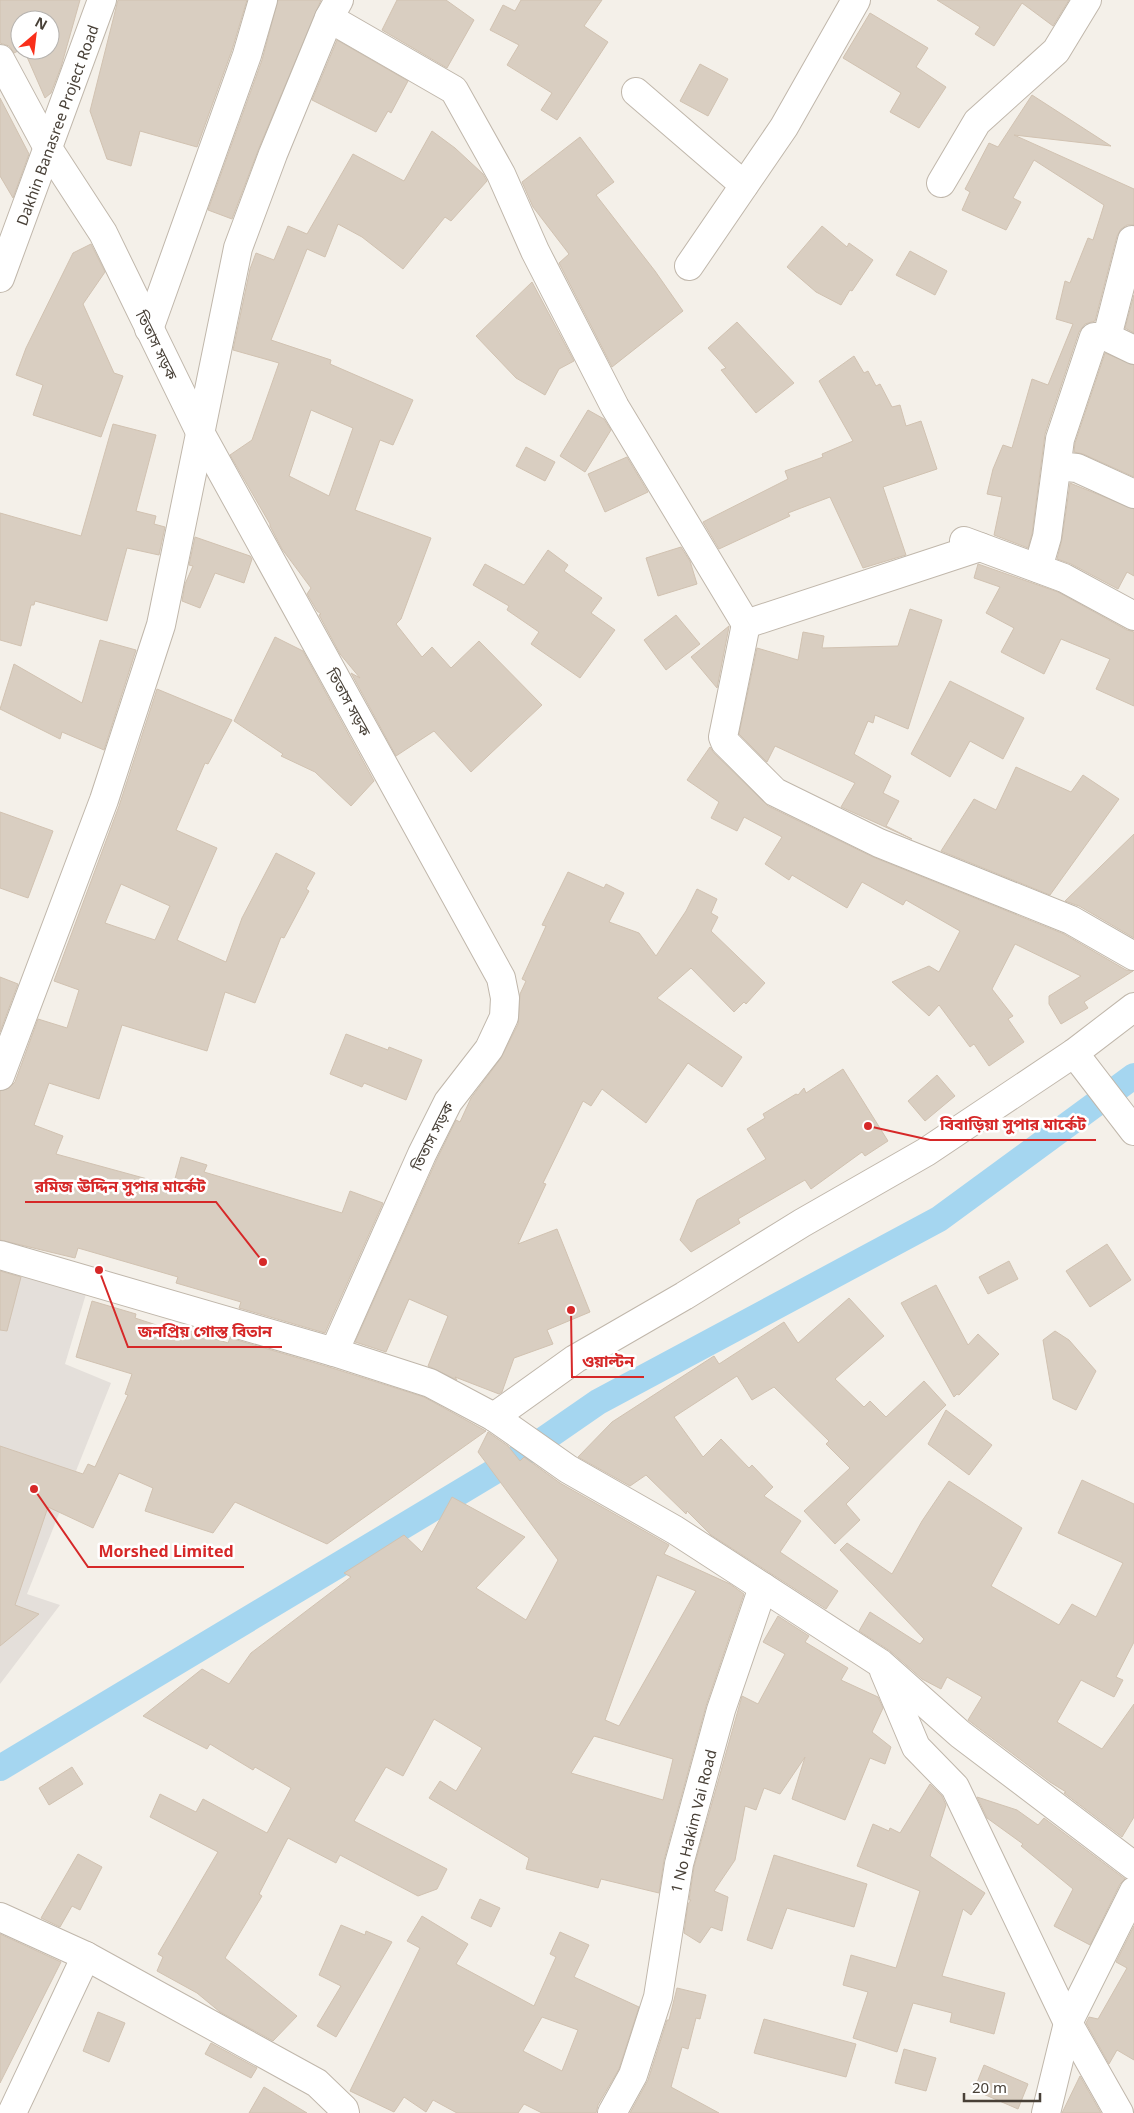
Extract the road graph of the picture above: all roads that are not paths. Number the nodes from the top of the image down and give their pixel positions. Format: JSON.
{"nodes":[{"id":1,"x":102,"y":0,"type":"edge"},
{"id":2,"x":263,"y":0,"type":"edge"},
{"id":3,"x":856,"y":0,"type":"edge"},
{"id":4,"x":1087,"y":0,"type":"edge"},
{"id":5,"x":334,"y":9,"type":"edge"},
{"id":6,"x":0,"y":59,"type":"edge"},
{"id":7,"x":636,"y":92,"type":"dead end"},
{"id":8,"x":49,"y":150,"type":"junction"},
{"id":9,"x":941,"y":183,"type":"dead end"},
{"id":10,"x":744,"y":185,"type":"junction"},
{"id":11,"x":1132,"y":240,"type":"dead end"},
{"id":12,"x":689,"y":266,"type":"dead end"},
{"id":13,"x":0,"y":278,"type":"edge"},
{"id":14,"x":149,"y":329,"type":"junction"},
{"id":15,"x":1106,"y":337,"type":"junction"},
{"id":16,"x":1134,"y":350,"type":"edge"},
{"id":17,"x":201,"y":434,"type":"junction"},
{"id":18,"x":1057,"y":466,"type":"junction"},
{"id":19,"x":1134,"y":494,"type":"edge"},
{"id":20,"x":1038,"y":568,"type":"junction"},
{"id":21,"x":1134,"y":616,"type":"edge"},
{"id":22,"x":746,"y":624,"type":"junction"},
{"id":23,"x":1134,"y":956,"type":"edge"},
{"id":24,"x":1134,"y":1007,"type":"edge"},
{"id":25,"x":1074,"y":1053,"type":"junction"},
{"id":26,"x":0,"y":1076,"type":"edge"},
{"id":27,"x":1132,"y":1129,"type":"edge"},
{"id":28,"x":0,"y":1255,"type":"edge"},
{"id":29,"x":334,"y":1352,"type":"junction"},
{"id":30,"x":505,"y":1424,"type":"junction"},
{"id":31,"x":763,"y":1587,"type":"junction"},
{"id":32,"x":880,"y":1663,"type":"junction"},
{"id":33,"x":1134,"y":1866,"type":"edge"},
{"id":34,"x":1134,"y":1891,"type":"edge"},
{"id":35,"x":0,"y":1917,"type":"edge"},
{"id":36,"x":86,"y":1956,"type":"junction"},
{"id":37,"x":1068,"y":2023,"type":"junction"},
{"id":38,"x":12,"y":2113,"type":"edge"},
{"id":39,"x":344,"y":2113,"type":"edge"},
{"id":40,"x":612,"y":2113,"type":"edge"},
{"id":41,"x":1046,"y":2113,"type":"edge"},
{"id":42,"x":1119,"y":2113,"type":"edge"}],
"edges":[{"from":1,"to":8,"type":"street","name":"Dakhin Banasree Project Road"},
{"from":2,"to":14,"type":"street"},
{"from":3,"to":10,"type":"street"},
{"from":4,"to":9,"type":"street"},
{"from":5,"to":17,"type":"street"},
{"from":5,"to":22,"type":"street"},
{"from":6,"to":8,"type":"street","name":"তিতাস সড়ক"},
{"from":7,"to":10,"type":"street"},
{"from":8,"to":13,"type":"street","name":"Dakhin Banasree Project Road"},
{"from":8,"to":14,"type":"street","name":"তিতাস সড়ক"},
{"from":10,"to":12,"type":"street"},
{"from":11,"to":15,"type":"street"},
{"from":14,"to":17,"type":"street","name":"তিতাস সড়ক"},
{"from":15,"to":16,"type":"street"},
{"from":15,"to":18,"type":"street"},
{"from":17,"to":26,"type":"street"},
{"from":17,"to":29,"type":"street","name":"তিতাস সড়ক"},
{"from":18,"to":19,"type":"street"},
{"from":18,"to":20,"type":"street"},
{"from":20,"to":21,"type":"street"},
{"from":20,"to":22,"type":"street"},
{"from":22,"to":23,"type":"street"},
{"from":24,"to":25,"type":"street"},
{"from":25,"to":27,"type":"street"},
{"from":25,"to":30,"type":"street"},
{"from":28,"to":29,"type":"street"},
{"from":29,"to":30,"type":"street"},
{"from":30,"to":31,"type":"street"},
{"from":31,"to":32,"type":"street"},
{"from":31,"to":40,"type":"street","name":"1 No Hakim Vai Road"},
{"from":32,"to":33,"type":"street"},
{"from":32,"to":37,"type":"street"},
{"from":34,"to":37,"type":"street"},
{"from":35,"to":36,"type":"street"},
{"from":36,"to":38,"type":"street"},
{"from":36,"to":39,"type":"street"},
{"from":37,"to":41,"type":"street"},
{"from":37,"to":42,"type":"street"}]}
